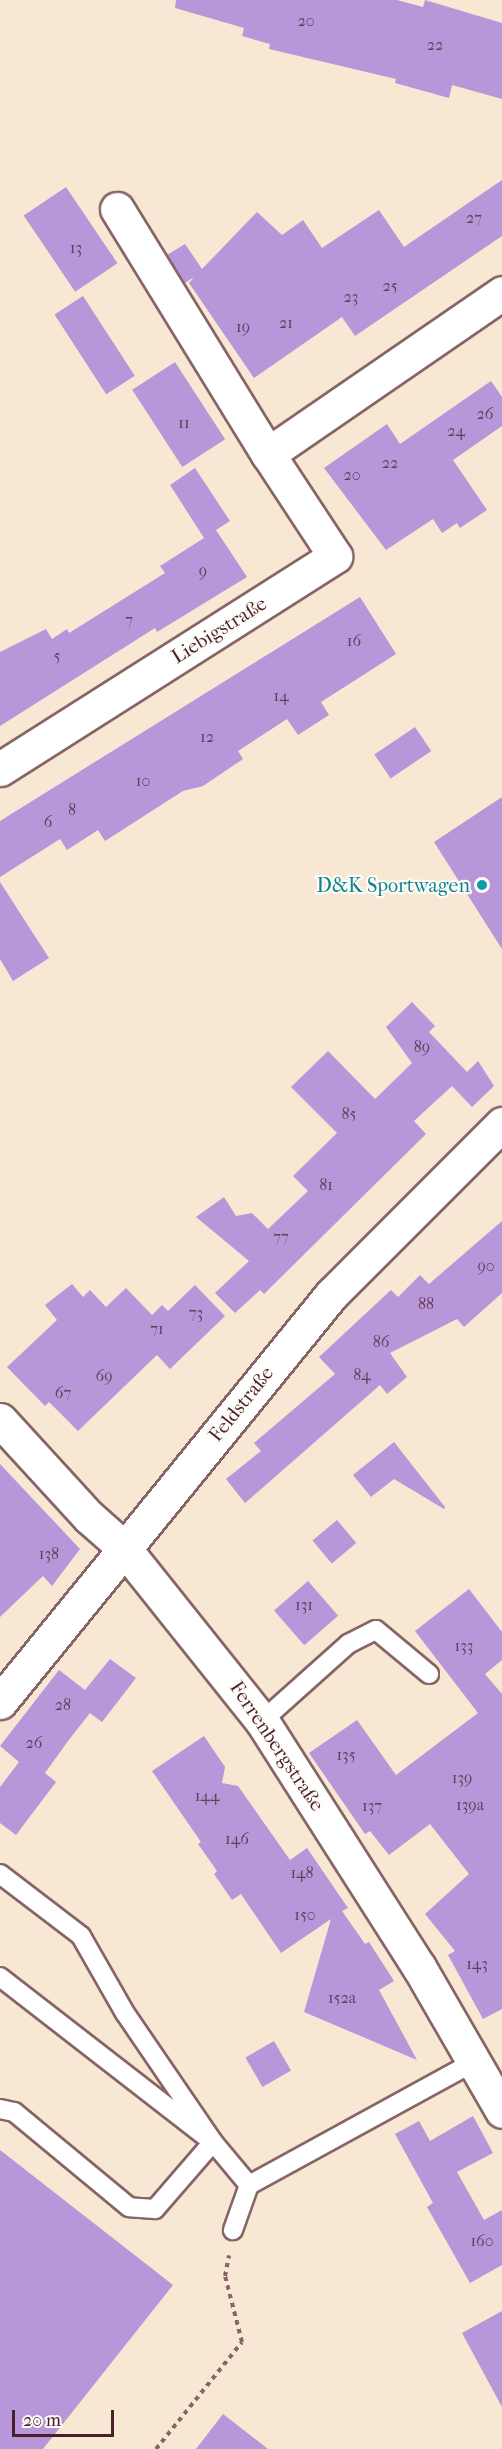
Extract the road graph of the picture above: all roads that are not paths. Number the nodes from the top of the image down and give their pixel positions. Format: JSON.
{"nodes":[{"id":1,"x":117,"y":209,"type":"dead end"},
{"id":2,"x":502,"y":293,"type":"edge"},
{"id":3,"x":268,"y":454,"type":"junction"},
{"id":4,"x":0,"y":769,"type":"edge"},
{"id":5,"x":502,"y":1124,"type":"edge"},
{"id":6,"x":0,"y":1420,"type":"edge"},
{"id":7,"x":123,"y":1547,"type":"junction"},
{"id":8,"x":429,"y":1674,"type":"dead end"},
{"id":9,"x":0,"y":1702,"type":"edge"},
{"id":10,"x":262,"y":1720,"type":"junction"},
{"id":11,"x":0,"y":1874,"type":"edge"},
{"id":12,"x":0,"y":1977,"type":"edge"},
{"id":13,"x":474,"y":2062,"type":"junction"},
{"id":14,"x":0,"y":2109,"type":"edge"},
{"id":15,"x":502,"y":2111,"type":"edge"},
{"id":16,"x":213,"y":2142,"type":"junction"},
{"id":17,"x":249,"y":2185,"type":"junction"},
{"id":18,"x":233,"y":2230,"type":"road end"}],
"edges":[{"from":1,"to":3,"type":"street","name":"Liebigstraße"},
{"from":2,"to":3,"type":"street"},
{"from":3,"to":4,"type":"street","name":"Liebigstraße"},
{"from":5,"to":7,"type":"street","name":"Feldstraße"},
{"from":6,"to":7,"type":"street","name":"Ferrenbergstraße"},
{"from":7,"to":9,"type":"street","name":"Feldstraße"},
{"from":7,"to":10,"type":"street","name":"Ferrenbergstraße"},
{"from":8,"to":10,"type":"lane"},
{"from":10,"to":13,"type":"street","name":"Ferrenbergstraße"},
{"from":11,"to":16,"type":"lane"},
{"from":12,"to":16,"type":"lane"},
{"from":13,"to":15,"type":"street","name":"Ferrenbergstraße"},
{"from":13,"to":17,"type":"lane"},
{"from":14,"to":16,"type":"lane"},
{"from":16,"to":17,"type":"lane"},
{"from":17,"to":18,"type":"lane"}]}
